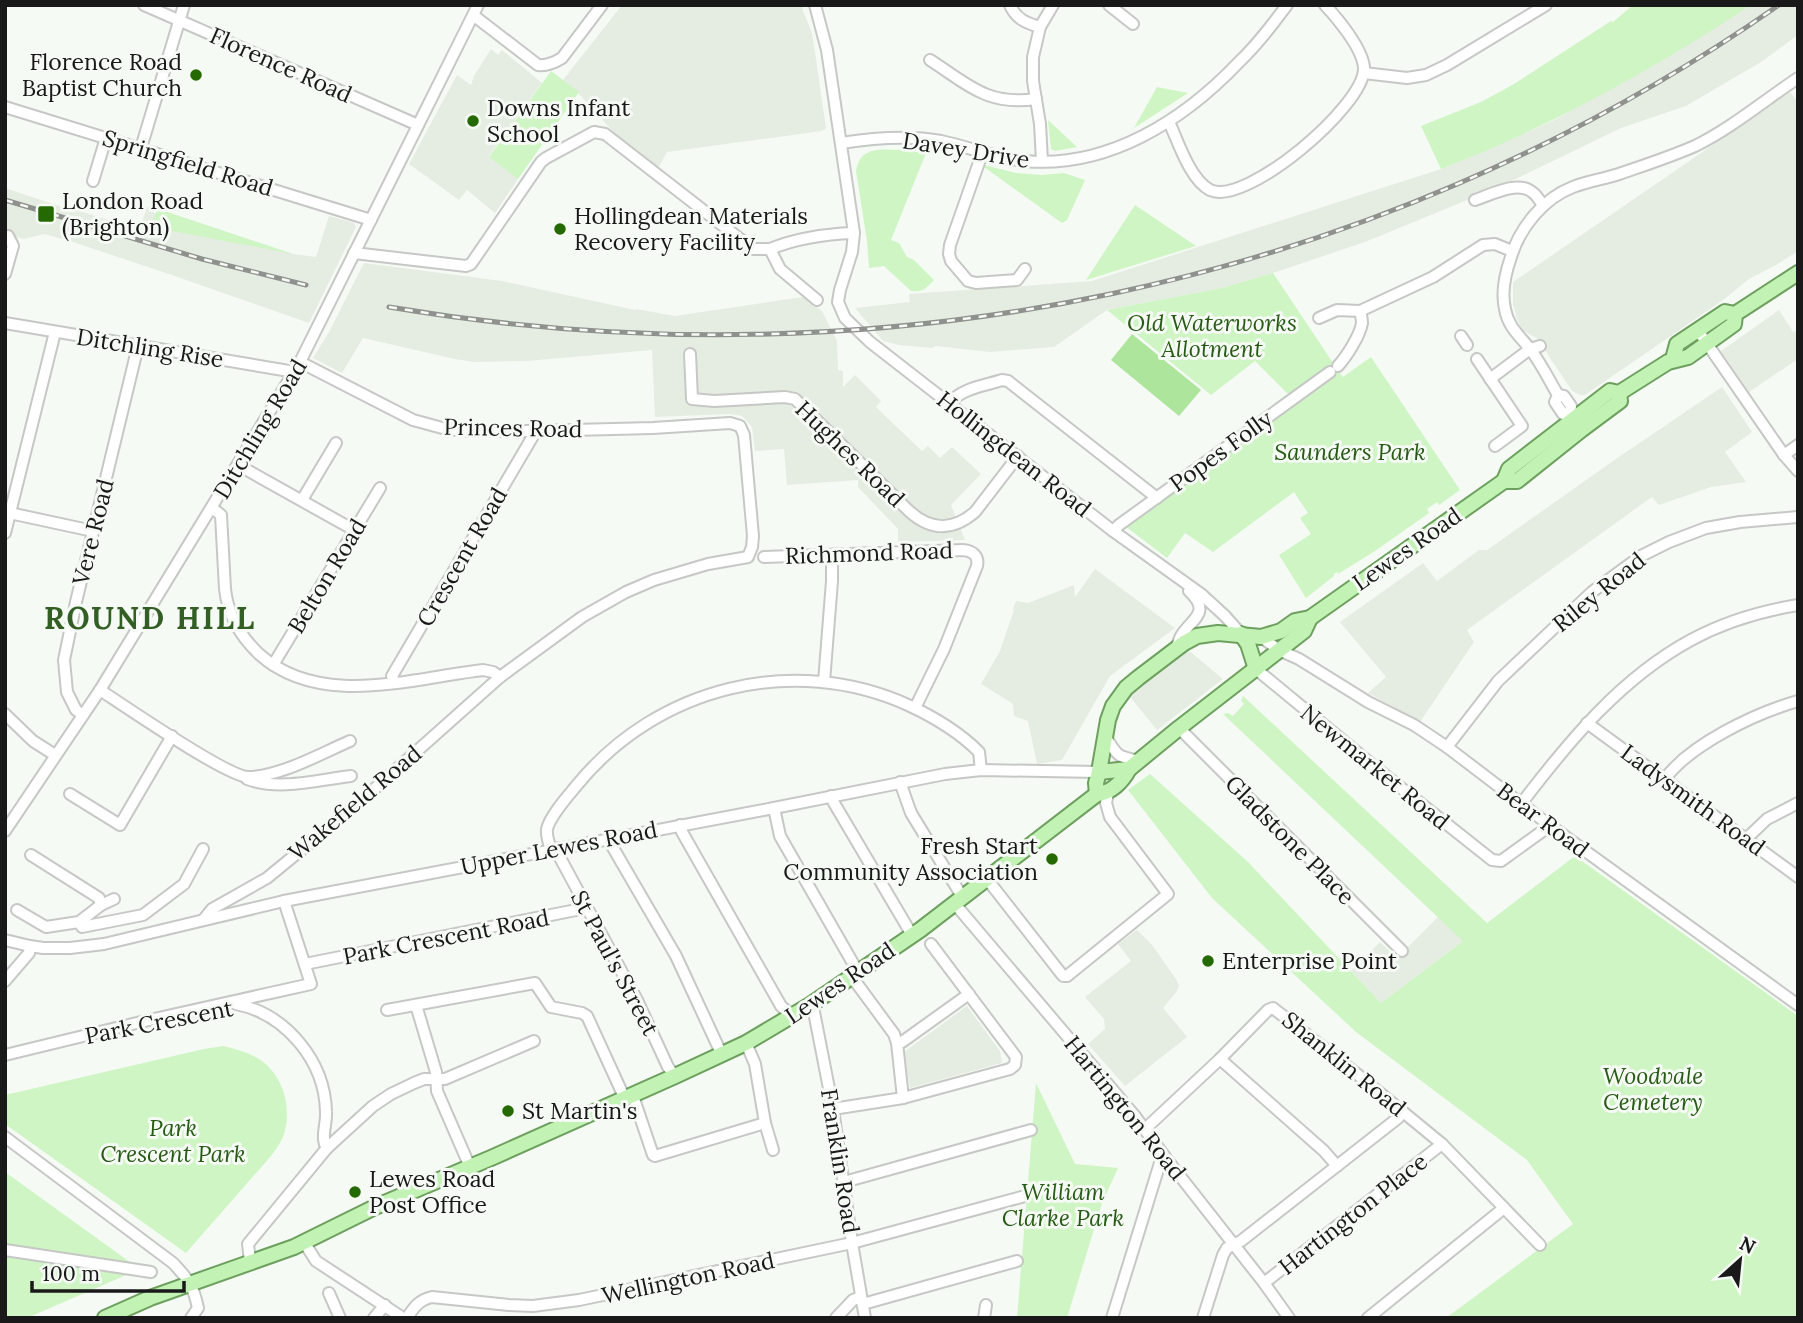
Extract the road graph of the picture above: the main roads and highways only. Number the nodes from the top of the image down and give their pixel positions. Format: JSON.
{"nodes":[{"id":1,"x":1798,"y":273,"type":"edge"},
{"id":2,"x":1735,"y":314,"type":"junction"},
{"id":3,"x":1673,"y":359,"type":"junction"},
{"id":4,"x":1310,"y":618,"type":"junction"},
{"id":5,"x":1241,"y":634,"type":"junction"},
{"id":6,"x":1256,"y":669,"type":"junction"},
{"id":7,"x":1128,"y":767,"type":"junction"},
{"id":8,"x":1099,"y":772,"type":"junction"},
{"id":9,"x":1102,"y":794,"type":"junction"},
{"id":10,"x":105,"y":1318,"type":"edge"}],
"edges":[{"from":1,"to":2,"type":"main road","name":"Lewes Road"},
{"from":2,"to":3,"type":"main road","name":"Lewes Road"},
{"from":2,"to":3,"type":"main road","name":"Lewes Road"},
{"from":3,"to":4,"type":"main road","name":"Lewes Road"},
{"from":4,"to":5,"type":"main road","name":"Lewes Road"},
{"from":4,"to":6,"type":"main road","name":"Lewes Road"},
{"from":5,"to":6,"type":"main road"},
{"from":5,"to":8,"type":"main road"},
{"from":6,"to":7,"type":"main road","name":"Lewes Road"},
{"from":7,"to":8,"type":"main road","name":"Upper Lewes Road"},
{"from":7,"to":9,"type":"main road","name":"Lewes Road"},
{"from":8,"to":9,"type":"main road"},
{"from":9,"to":10,"type":"main road","name":"Lewes Road"}]}
